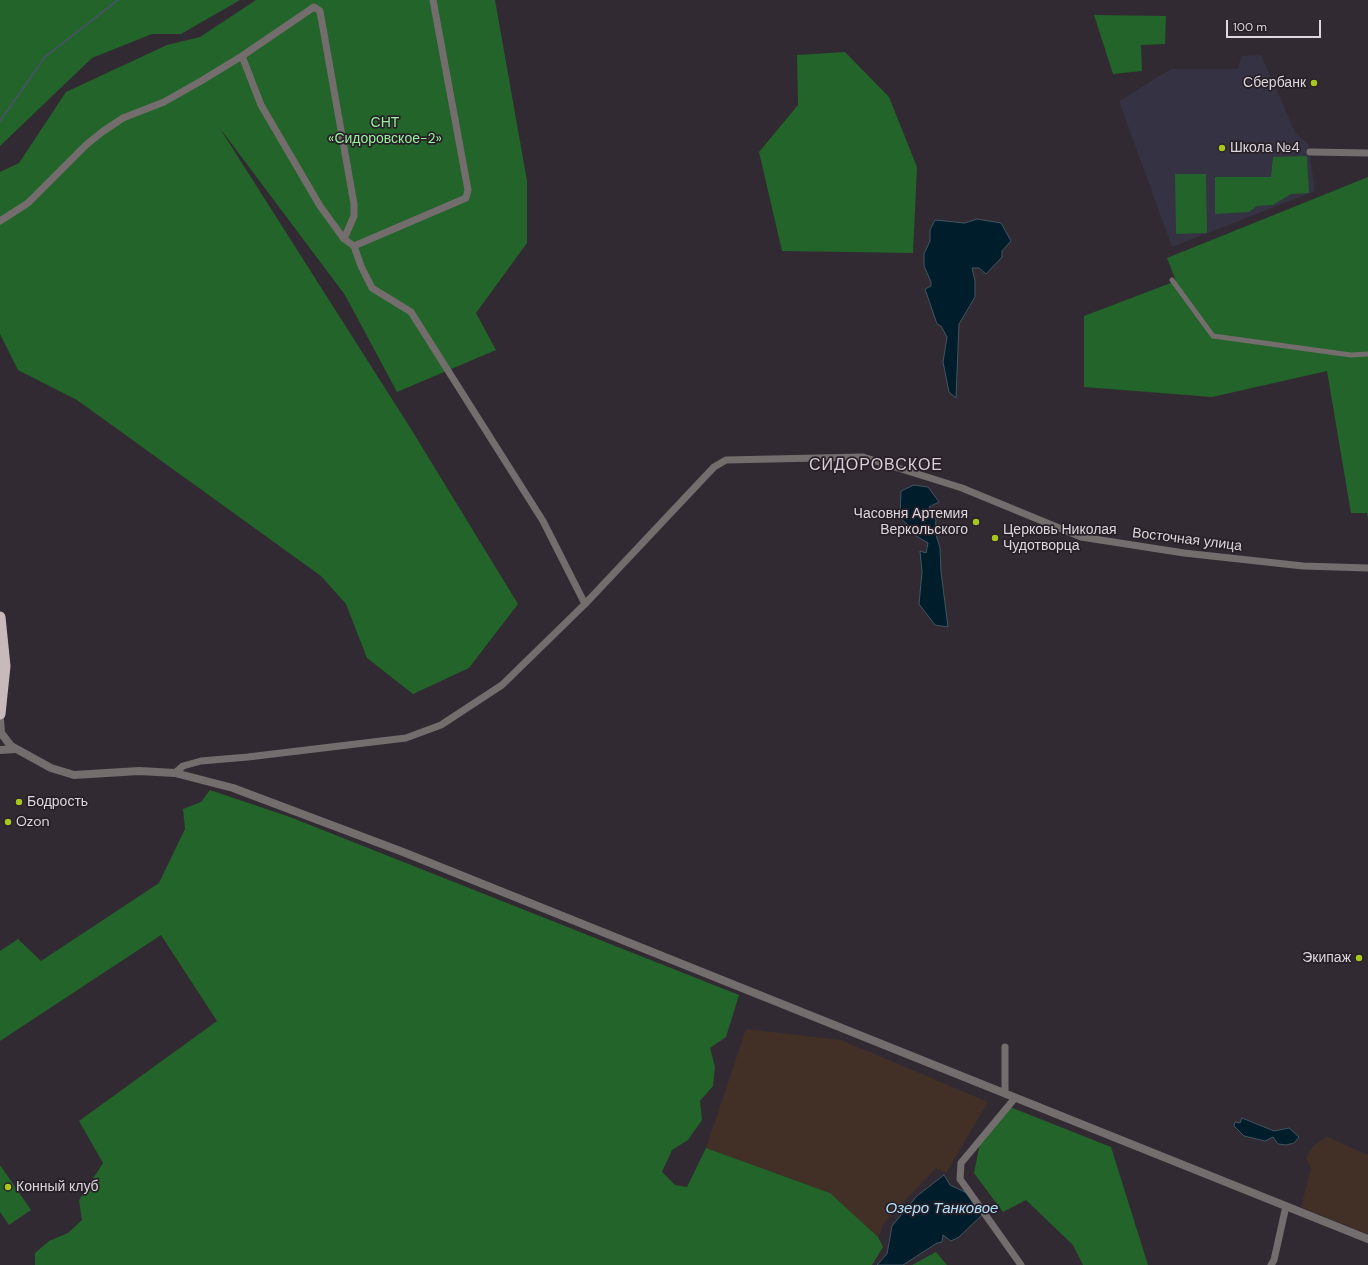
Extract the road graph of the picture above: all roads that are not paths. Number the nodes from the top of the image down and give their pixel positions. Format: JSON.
{"nodes":[{"id":1,"x":433,"y":0,"type":"edge"},
{"id":2,"x":242,"y":56,"type":"junction"},
{"id":3,"x":1310,"y":152,"type":"dead end"},
{"id":4,"x":1368,"y":153,"type":"edge"},
{"id":5,"x":0,"y":221,"type":"edge"},
{"id":6,"x":344,"y":239,"type":"junction"},
{"id":7,"x":354,"y":246,"type":"junction"},
{"id":8,"x":1172,"y":280,"type":"dead end"},
{"id":9,"x":1368,"y":354,"type":"edge"},
{"id":10,"x":1368,"y":568,"type":"edge"},
{"id":11,"x":585,"y":604,"type":"junction"},
{"id":12,"x":0,"y":617,"type":"edge"},
{"id":13,"x":0,"y":714,"type":"edge"},
{"id":14,"x":0,"y":720,"type":"edge"},
{"id":15,"x":15,"y":749,"type":"junction"},
{"id":16,"x":0,"y":750,"type":"edge"},
{"id":17,"x":175,"y":773,"type":"junction"},
{"id":18,"x":1005,"y":1047,"type":"dead end"},
{"id":19,"x":1005,"y":1094,"type":"junction"},
{"id":20,"x":1015,"y":1098,"type":"junction"},
{"id":21,"x":1286,"y":1206,"type":"junction"},
{"id":22,"x":1368,"y":1239,"type":"edge"},
{"id":23,"x":1021,"y":1265,"type":"edge"},
{"id":24,"x":1271,"y":1265,"type":"edge"}],
"edges":[{"from":1,"to":7,"type":"street"},
{"from":2,"to":5,"type":"street"},
{"from":2,"to":6,"type":"street"},
{"from":2,"to":6,"type":"street"},
{"from":3,"to":4,"type":"street"},
{"from":6,"to":7,"type":"street"},
{"from":7,"to":11,"type":"street"},
{"from":8,"to":9,"type":"street"},
{"from":10,"to":11,"type":"street","name":"Восточная улица"},
{"from":11,"to":17,"type":"street","name":"Восточная улица"},
{"from":12,"to":13,"type":"highway"},
{"from":14,"to":15,"type":"street"},
{"from":15,"to":16,"type":"street"},
{"from":15,"to":17,"type":"street"},
{"from":17,"to":19,"type":"street"},
{"from":18,"to":19,"type":"street"},
{"from":19,"to":20,"type":"street"},
{"from":20,"to":21,"type":"street"},
{"from":20,"to":23,"type":"street"},
{"from":21,"to":22,"type":"street"},
{"from":21,"to":24,"type":"street"}]}
